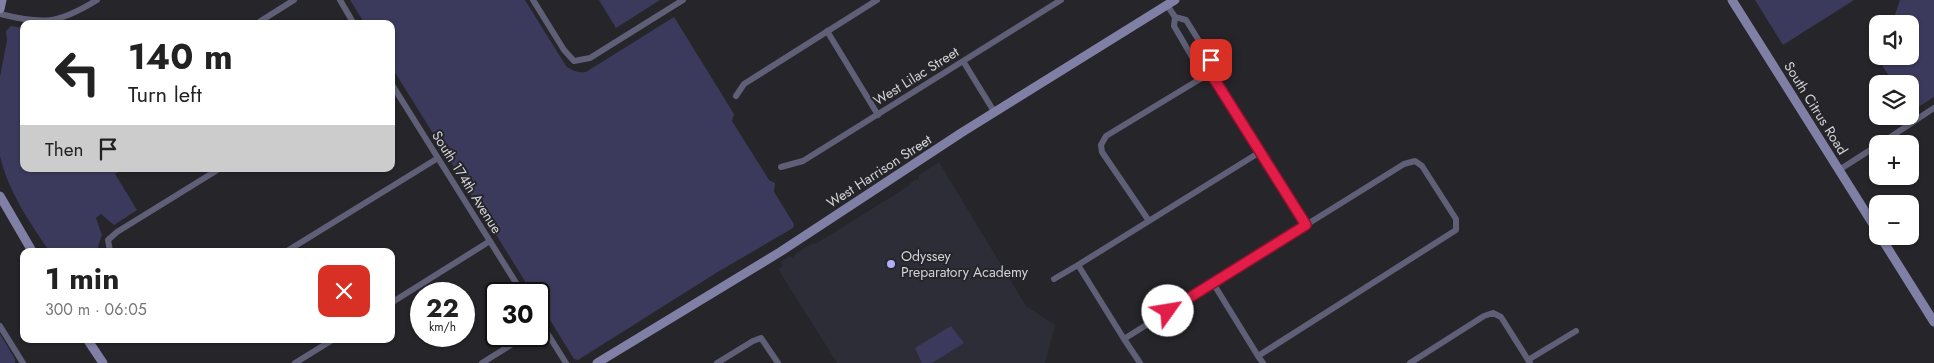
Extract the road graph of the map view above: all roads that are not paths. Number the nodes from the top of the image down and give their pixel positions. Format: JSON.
{"nodes":[{"id":1,"x":2,"y":0,"type":"edge"},
{"id":2,"x":97,"y":0,"type":"edge"},
{"id":3,"x":294,"y":0,"type":"edge"},
{"id":4,"x":340,"y":0,"type":"edge"},
{"id":5,"x":533,"y":0,"type":"edge"},
{"id":6,"x":683,"y":0,"type":"edge"},
{"id":7,"x":877,"y":0,"type":"edge"},
{"id":8,"x":1061,"y":0,"type":"edge"},
{"id":9,"x":1732,"y":0,"type":"edge"},
{"id":10,"x":1171,"y":2,"type":"edge"},
{"id":11,"x":0,"y":9,"type":"edge"},
{"id":12,"x":0,"y":14,"type":"edge"},
{"id":13,"x":1174,"y":17,"type":"junction"},
{"id":14,"x":24,"y":20,"type":"edge"},
{"id":15,"x":57,"y":20,"type":"edge"},
{"id":16,"x":262,"y":20,"type":"edge"},
{"id":17,"x":352,"y":20,"type":"edge"},
{"id":18,"x":827,"y":31,"type":"junction"},
{"id":19,"x":963,"y":61,"type":"junction"},
{"id":20,"x":1209,"y":71,"type":"junction"},
{"id":21,"x":395,"y":89,"type":"edge"},
{"id":22,"x":736,"y":96,"type":"dead end"},
{"id":23,"x":1934,"y":108,"type":"edge"},
{"id":24,"x":995,"y":113,"type":"junction"},
{"id":25,"x":878,"y":115,"type":"junction"},
{"id":26,"x":1893,"y":135,"type":"edge"},
{"id":27,"x":1869,"y":150,"type":"edge"},
{"id":28,"x":1260,"y":152,"type":"junction"},
{"id":29,"x":438,"y":158,"type":"junction"},
{"id":30,"x":780,"y":167,"type":"dead end"},
{"id":31,"x":1839,"y":170,"type":"junction"},
{"id":32,"x":214,"y":172,"type":"edge"},
{"id":33,"x":0,"y":196,"type":"edge"},
{"id":34,"x":1869,"y":218,"type":"edge"},
{"id":35,"x":1149,"y":221,"type":"junction"},
{"id":36,"x":1306,"y":225,"type":"junction"},
{"id":37,"x":490,"y":241,"type":"junction"},
{"id":38,"x":1886,"y":245,"type":"edge"},
{"id":39,"x":30,"y":248,"type":"edge"},
{"id":40,"x":109,"y":248,"type":"edge"},
{"id":41,"x":292,"y":248,"type":"edge"},
{"id":42,"x":1078,"y":265,"type":"junction"},
{"id":43,"x":1054,"y":279,"type":"dead end"},
{"id":44,"x":515,"y":282,"type":"edge"},
{"id":45,"x":1213,"y":283,"type":"junction"},
{"id":46,"x":395,"y":300,"type":"edge"},
{"id":47,"x":1934,"y":322,"type":"edge"},
{"id":48,"x":0,"y":326,"type":"edge"},
{"id":49,"x":1576,"y":331,"type":"dead end"},
{"id":50,"x":550,"y":339,"type":"edge"},
{"id":51,"x":1124,"y":339,"type":"junction"},
{"id":52,"x":90,"y":343,"type":"edge"},
{"id":53,"x":328,"y":343,"type":"edge"},
{"id":54,"x":507,"y":347,"type":"edge"},
{"id":55,"x":1258,"y":356,"type":"junction"},
{"id":56,"x":1529,"y":362,"type":"edge"},
{"id":57,"x":23,"y":363,"type":"edge"},
{"id":58,"x":103,"y":363,"type":"edge"},
{"id":59,"x":295,"y":363,"type":"edge"},
{"id":60,"x":482,"y":363,"type":"edge"},
{"id":61,"x":566,"y":363,"type":"edge"},
{"id":62,"x":597,"y":363,"type":"edge"},
{"id":63,"x":718,"y":363,"type":"edge"},
{"id":64,"x":778,"y":363,"type":"edge"},
{"id":65,"x":1140,"y":363,"type":"edge"},
{"id":66,"x":1263,"y":363,"type":"edge"},
{"id":67,"x":1410,"y":363,"type":"edge"}],
"edges":[{"from":1,"to":11,"type":"street"},
{"from":2,"to":15,"type":"street"},
{"from":3,"to":16,"type":"street"},
{"from":4,"to":17,"type":"street"},
{"from":5,"to":6,"type":"street"},
{"from":7,"to":18,"type":"street"},
{"from":8,"to":19,"type":"street","name":"West Lilac Street"},
{"from":9,"to":31,"type":"street","name":"South Citrus Road"},
{"from":10,"to":13,"type":"street"},
{"from":10,"to":24,"type":"street","name":"West Harrison Street"},
{"from":12,"to":14,"type":"street"},
{"from":13,"to":20,"type":"street"},
{"from":13,"to":20,"type":"street"},
{"from":18,"to":22,"type":"street"},
{"from":18,"to":25,"type":"street"},
{"from":19,"to":24,"type":"street"},
{"from":19,"to":25,"type":"street","name":"West Lilac Street"},
{"from":20,"to":28,"type":"street"},
{"from":20,"to":35,"type":"street"},
{"from":21,"to":29,"type":"street","name":"South 174th Avenue"},
{"from":23,"to":26,"type":"street"},
{"from":24,"to":62,"type":"street","name":"West Harrison Street"},
{"from":25,"to":30,"type":"street","name":"West Lilac Street"},
{"from":27,"to":31,"type":"street"},
{"from":28,"to":35,"type":"street"},
{"from":28,"to":36,"type":"street"},
{"from":29,"to":37,"type":"street","name":"South 174th Avenue"},
{"from":29,"to":41,"type":"street"},
{"from":31,"to":34,"type":"street","name":"South Citrus Road"},
{"from":32,"to":40,"type":"street"},
{"from":33,"to":39,"type":"street"},
{"from":35,"to":42,"type":"street"},
{"from":36,"to":45,"type":"street"},
{"from":36,"to":55,"type":"street"},
{"from":37,"to":44,"type":"street","name":"South 174th Avenue"},
{"from":37,"to":46,"type":"street"},
{"from":38,"to":47,"type":"street"},
{"from":42,"to":43,"type":"street"},
{"from":42,"to":51,"type":"street"},
{"from":45,"to":51,"type":"street"},
{"from":45,"to":55,"type":"street"},
{"from":48,"to":57,"type":"street"},
{"from":49,"to":56,"type":"street"},
{"from":50,"to":61,"type":"street"},
{"from":51,"to":65,"type":"street"},
{"from":52,"to":58,"type":"street"},
{"from":53,"to":59,"type":"street"},
{"from":54,"to":60,"type":"street"},
{"from":55,"to":66,"type":"street"},
{"from":56,"to":67,"type":"street"},
{"from":63,"to":64,"type":"street"}]}
